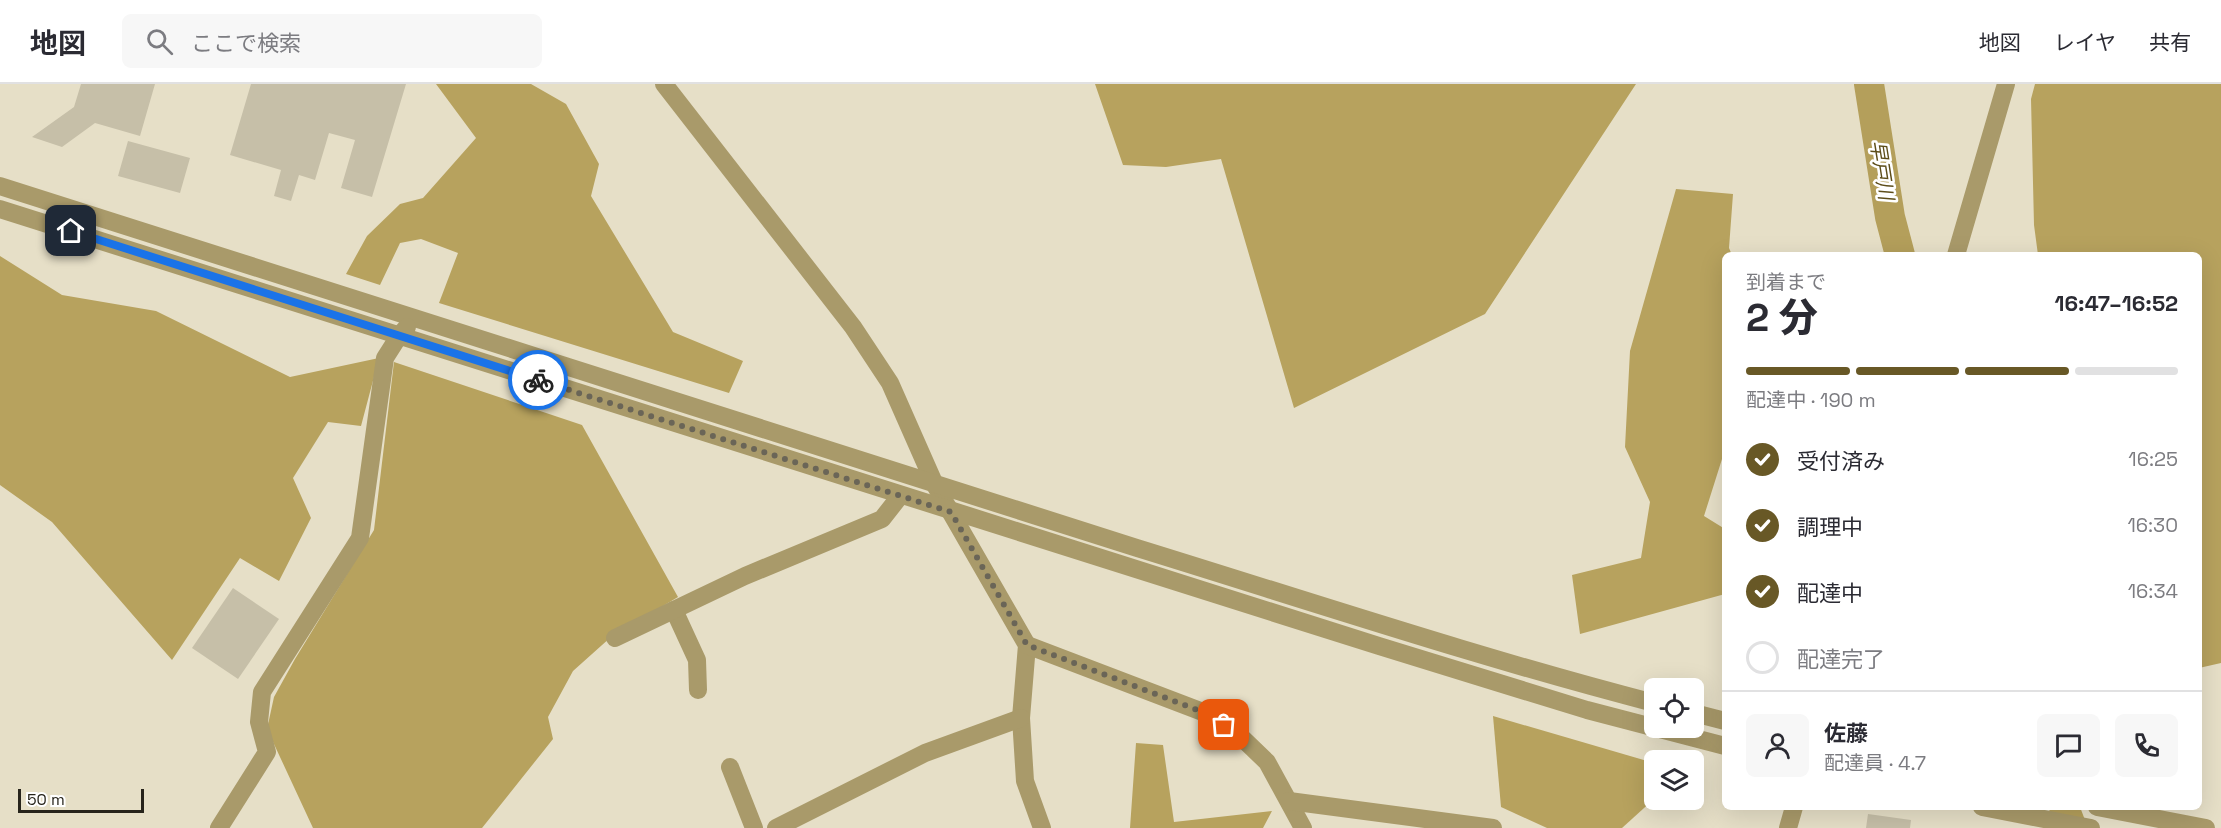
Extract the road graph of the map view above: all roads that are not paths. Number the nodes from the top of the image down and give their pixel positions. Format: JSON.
{"nodes":[{"id":1,"x":664,"y":84,"type":"edge"},
{"id":2,"x":2006,"y":84,"type":"edge"},
{"id":3,"x":0,"y":186,"type":"edge"},
{"id":4,"x":0,"y":209,"type":"edge"},
{"id":5,"x":1957,"y":252,"type":"edge"},
{"id":6,"x":414,"y":319,"type":"junction"},
{"id":7,"x":399,"y":336,"type":"junction"},
{"id":8,"x":935,"y":485,"type":"junction"},
{"id":9,"x":900,"y":495,"type":"junction"},
{"id":10,"x":951,"y":512,"type":"junction"},
{"id":11,"x":674,"y":610,"type":"junction"},
{"id":12,"x":615,"y":638,"type":"dead end"},
{"id":13,"x":1027,"y":645,"type":"junction"},
{"id":14,"x":698,"y":690,"type":"dead end"},
{"id":15,"x":1644,"y":700,"type":"edge"},
{"id":16,"x":1704,"y":716,"type":"edge"},
{"id":17,"x":1021,"y":718,"type":"junction"},
{"id":18,"x":1722,"y":720,"type":"edge"},
{"id":19,"x":1722,"y":745,"type":"edge"},
{"id":20,"x":730,"y":766,"type":"dead end"},
{"id":21,"x":1289,"y":801,"type":"junction"},
{"id":22,"x":1793,"y":810,"type":"edge"},
{"id":23,"x":1998,"y":810,"type":"edge"},
{"id":24,"x":2113,"y":810,"type":"edge"},
{"id":25,"x":219,"y":828,"type":"edge"},
{"id":26,"x":754,"y":828,"type":"edge"},
{"id":27,"x":776,"y":828,"type":"edge"},
{"id":28,"x":1042,"y":828,"type":"edge"},
{"id":29,"x":1303,"y":828,"type":"edge"},
{"id":30,"x":1493,"y":828,"type":"edge"},
{"id":31,"x":1788,"y":828,"type":"edge"},
{"id":32,"x":2091,"y":828,"type":"edge"},
{"id":33,"x":2206,"y":828,"type":"edge"}],
"edges":[{"from":1,"to":8,"type":"street"},
{"from":2,"to":5,"type":"street"},
{"from":3,"to":6,"type":"street"},
{"from":4,"to":7,"type":"street"},
{"from":6,"to":7,"type":"street"},
{"from":6,"to":8,"type":"street"},
{"from":7,"to":9,"type":"street"},
{"from":7,"to":25,"type":"street"},
{"from":8,"to":10,"type":"street"},
{"from":8,"to":15,"type":"street"},
{"from":9,"to":10,"type":"street"},
{"from":9,"to":11,"type":"street"},
{"from":10,"to":13,"type":"street"},
{"from":10,"to":19,"type":"street"},
{"from":11,"to":12,"type":"street"},
{"from":11,"to":14,"type":"street"},
{"from":13,"to":17,"type":"street"},
{"from":13,"to":21,"type":"street"},
{"from":16,"to":18,"type":"street"},
{"from":17,"to":27,"type":"street"},
{"from":17,"to":28,"type":"street"},
{"from":20,"to":26,"type":"street"},
{"from":21,"to":29,"type":"street"},
{"from":21,"to":30,"type":"street"},
{"from":22,"to":31,"type":"street"},
{"from":23,"to":32,"type":"street"},
{"from":24,"to":33,"type":"street"}]}
